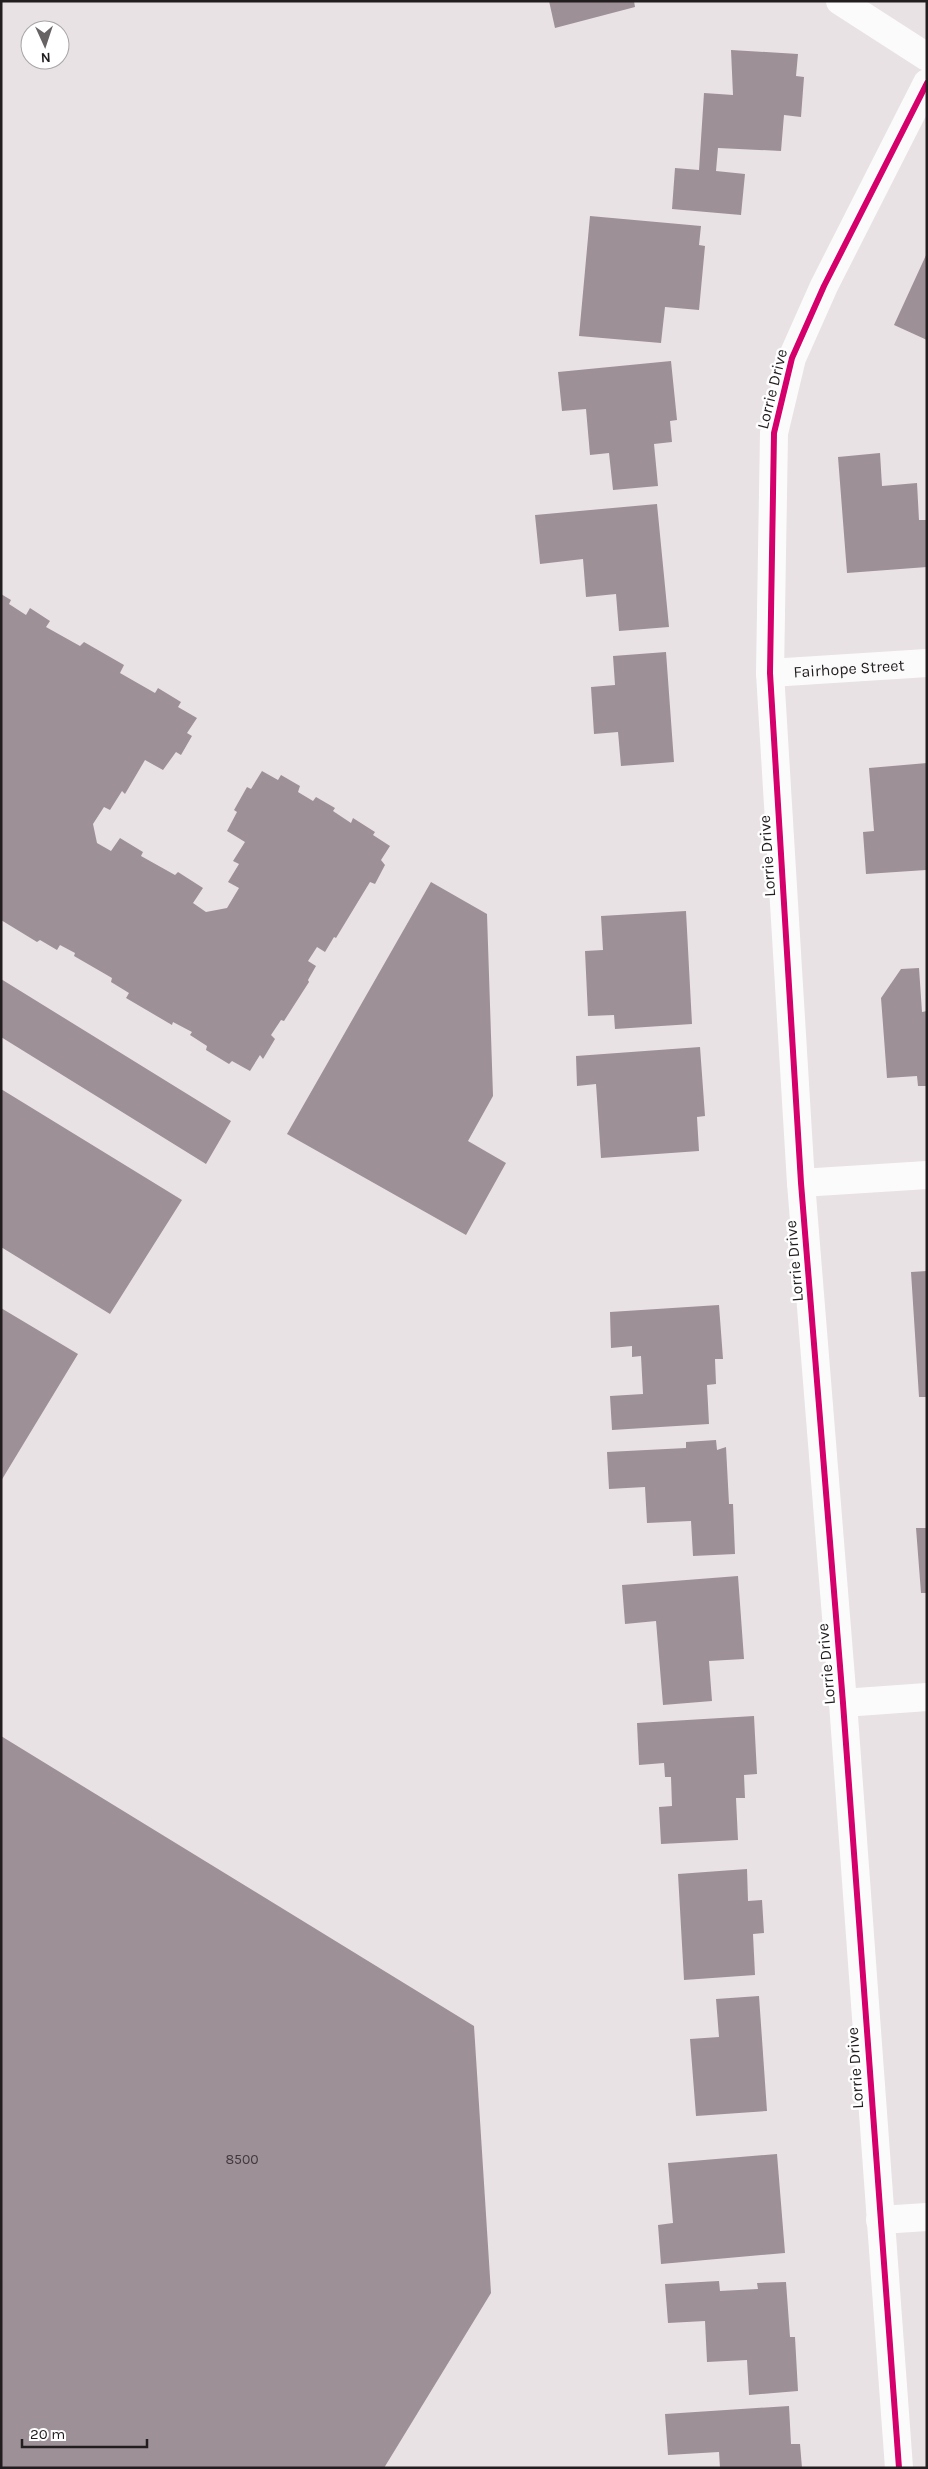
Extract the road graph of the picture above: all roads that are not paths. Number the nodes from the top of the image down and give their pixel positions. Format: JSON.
{"nodes":[{"id":1,"x":840,"y":1,"type":"edge"},
{"id":2,"x":927,"y":57,"type":"edge"},
{"id":3,"x":927,"y":83,"type":"edge"},
{"id":4,"x":927,"y":663,"type":"edge"},
{"id":5,"x":770,"y":673,"type":"junction"},
{"id":6,"x":927,"y":1175,"type":"edge"},
{"id":7,"x":801,"y":1183,"type":"junction"},
{"id":8,"x":927,"y":1697,"type":"edge"},
{"id":9,"x":843,"y":1703,"type":"junction"},
{"id":10,"x":927,"y":2217,"type":"edge"},
{"id":11,"x":880,"y":2220,"type":"junction"},
{"id":12,"x":899,"y":2468,"type":"edge"}],
"edges":[{"from":1,"to":2,"type":"street"},
{"from":3,"to":5,"type":"street","name":"Lorrie Drive"},
{"from":4,"to":5,"type":"street","name":"Fairhope Street"},
{"from":5,"to":7,"type":"street","name":"Lorrie Drive"},
{"from":6,"to":7,"type":"street"},
{"from":7,"to":9,"type":"street","name":"Lorrie Drive"},
{"from":8,"to":9,"type":"street"},
{"from":9,"to":11,"type":"street","name":"Lorrie Drive"},
{"from":10,"to":11,"type":"street"},
{"from":11,"to":12,"type":"street","name":"Lorrie Drive"}]}
